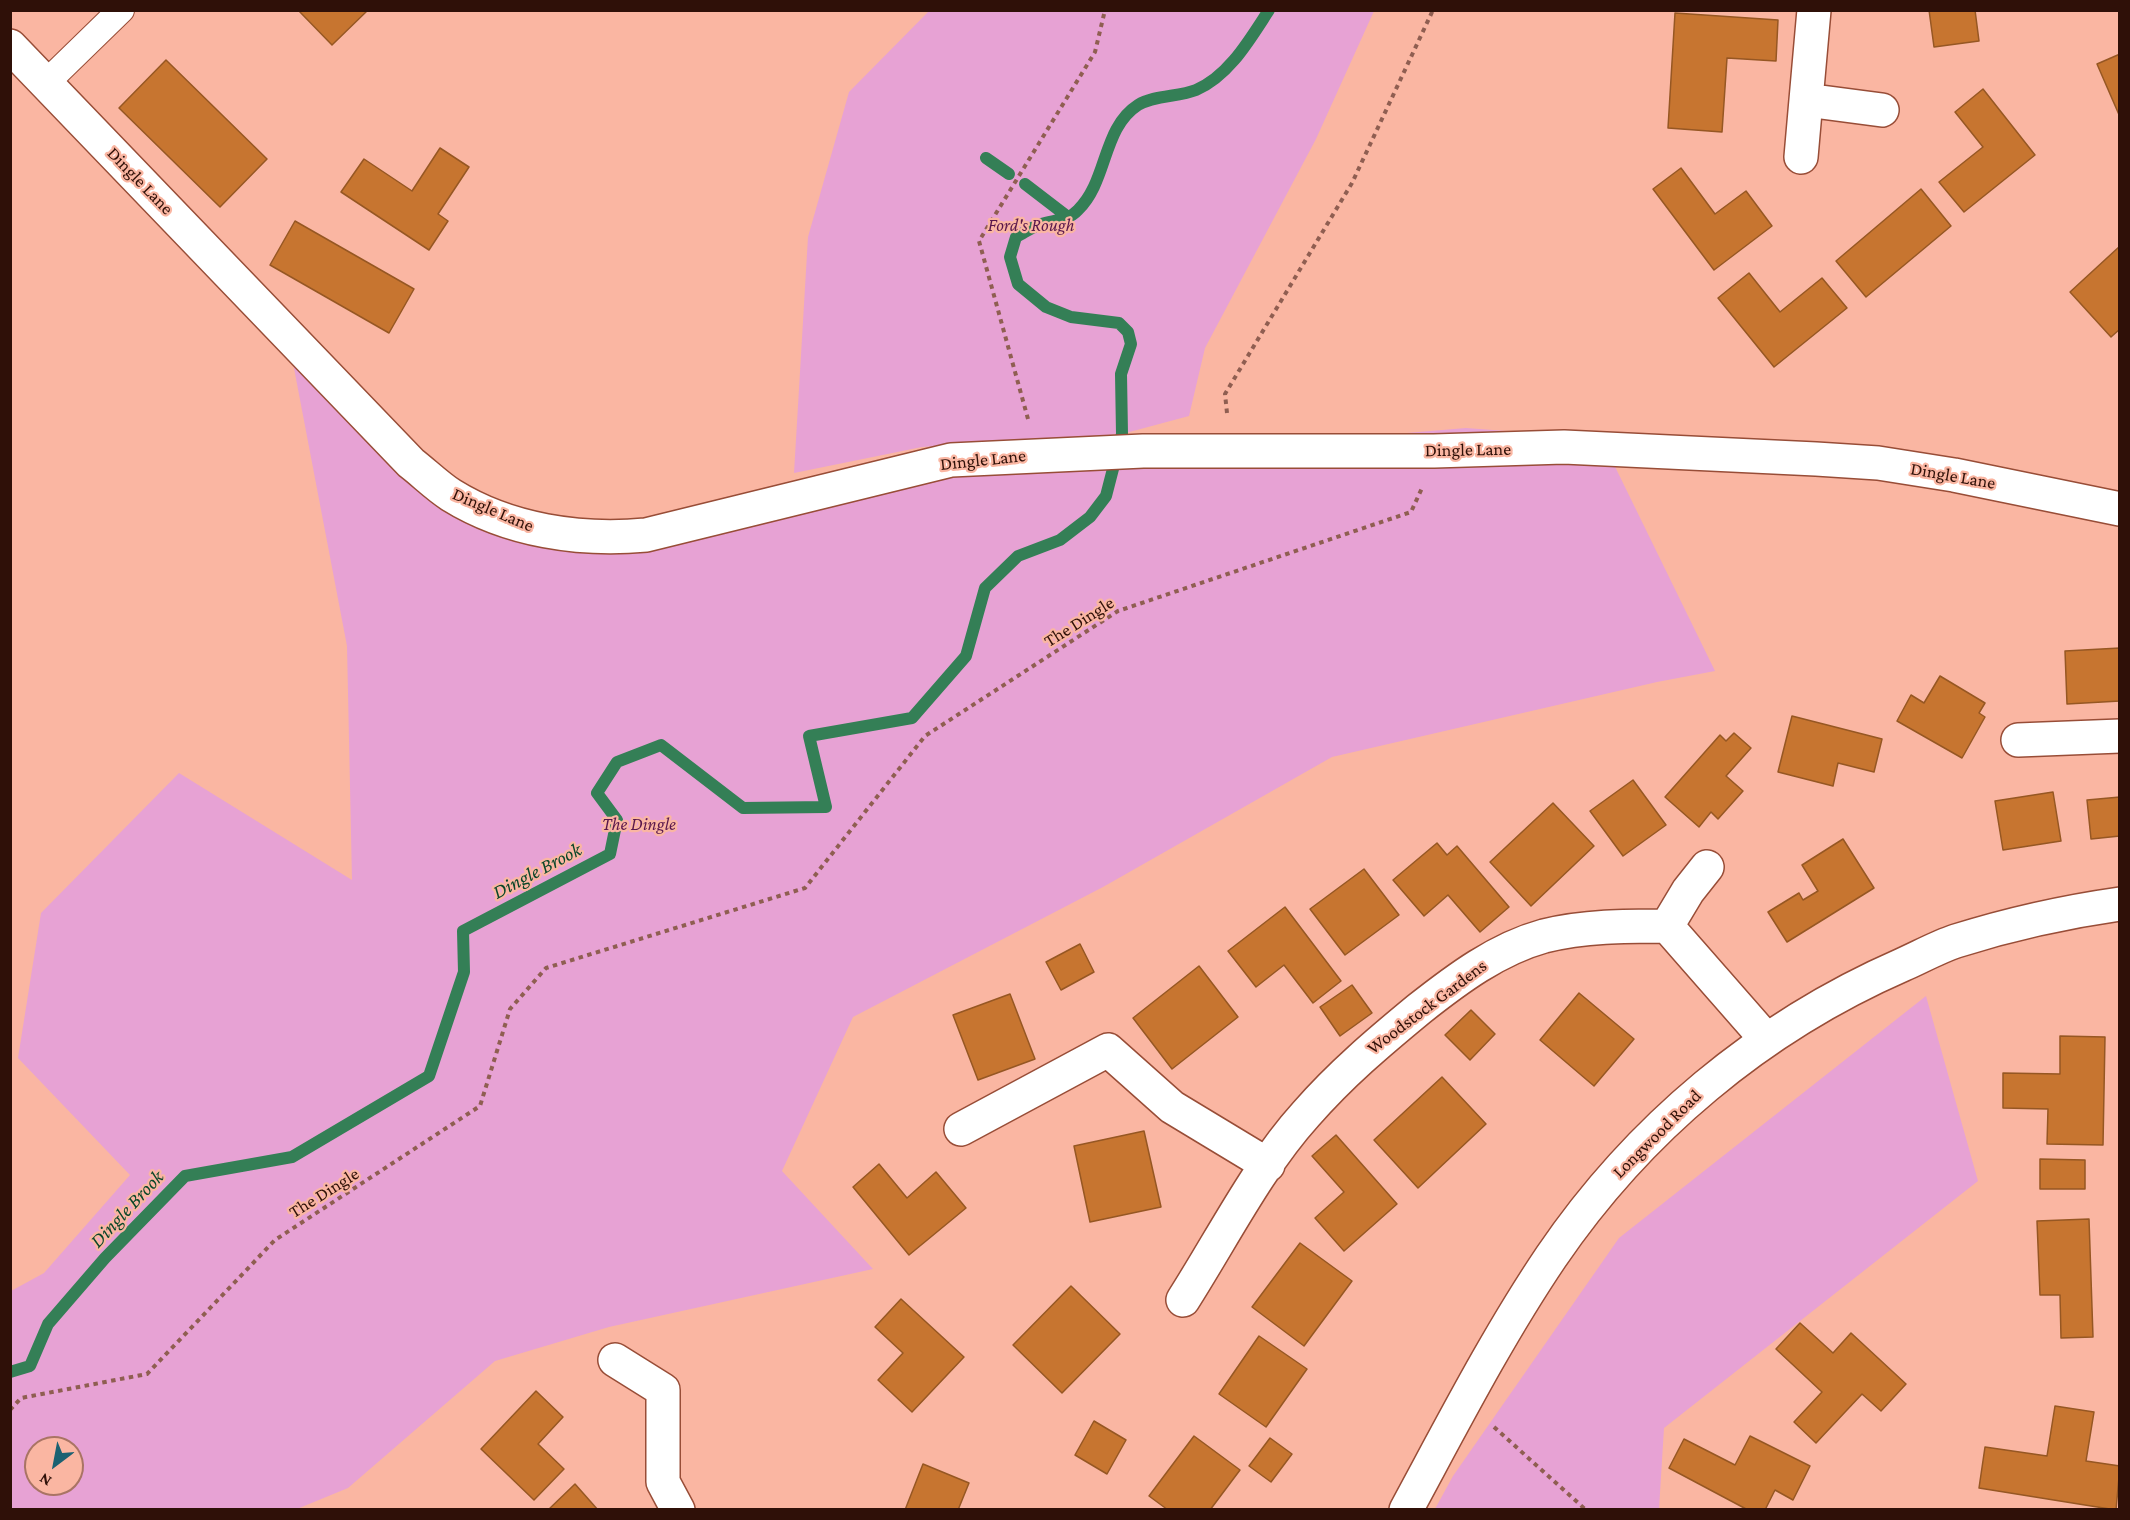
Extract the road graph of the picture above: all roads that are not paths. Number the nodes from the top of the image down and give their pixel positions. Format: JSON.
{"nodes":[{"id":1,"x":121,"y":10,"type":"edge"},
{"id":2,"x":1814,"y":10,"type":"edge"},
{"id":3,"x":10,"y":46,"type":"edge"},
{"id":4,"x":47,"y":82,"type":"junction"},
{"id":5,"x":1806,"y":100,"type":"junction"},
{"id":6,"x":1882,"y":110,"type":"dead end"},
{"id":7,"x":1801,"y":157,"type":"dead end"},
{"id":8,"x":2120,"y":508,"type":"edge"},
{"id":9,"x":2120,"y":736,"type":"edge"},
{"id":10,"x":2018,"y":740,"type":"dead end"},
{"id":11,"x":1707,"y":867,"type":"dead end"},
{"id":12,"x":2120,"y":904,"type":"edge"},
{"id":13,"x":1666,"y":926,"type":"junction"},
{"id":14,"x":1766,"y":1039,"type":"junction"},
{"id":15,"x":961,"y":1129,"type":"dead end"},
{"id":16,"x":1268,"y":1165,"type":"junction"},
{"id":17,"x":1183,"y":1300,"type":"dead end"},
{"id":18,"x":615,"y":1360,"type":"dead end"},
{"id":19,"x":678,"y":1509,"type":"edge"},
{"id":20,"x":1406,"y":1509,"type":"edge"}],
"edges":[{"from":1,"to":4,"type":"lane"},
{"from":2,"to":5,"type":"street"},
{"from":3,"to":4,"type":"street","name":"Dingle Lane"},
{"from":4,"to":8,"type":"street","name":"Dingle Lane"},
{"from":5,"to":6,"type":"street"},
{"from":5,"to":7,"type":"street"},
{"from":9,"to":10,"type":"street"},
{"from":11,"to":13,"type":"street"},
{"from":12,"to":14,"type":"street","name":"Longwood Road"},
{"from":13,"to":14,"type":"street"},
{"from":13,"to":16,"type":"street","name":"Woodstock Gardens"},
{"from":14,"to":20,"type":"street","name":"Longwood Road"},
{"from":15,"to":16,"type":"street"},
{"from":16,"to":17,"type":"street","name":"Woodstock Gardens"},
{"from":18,"to":19,"type":"street"}]}
